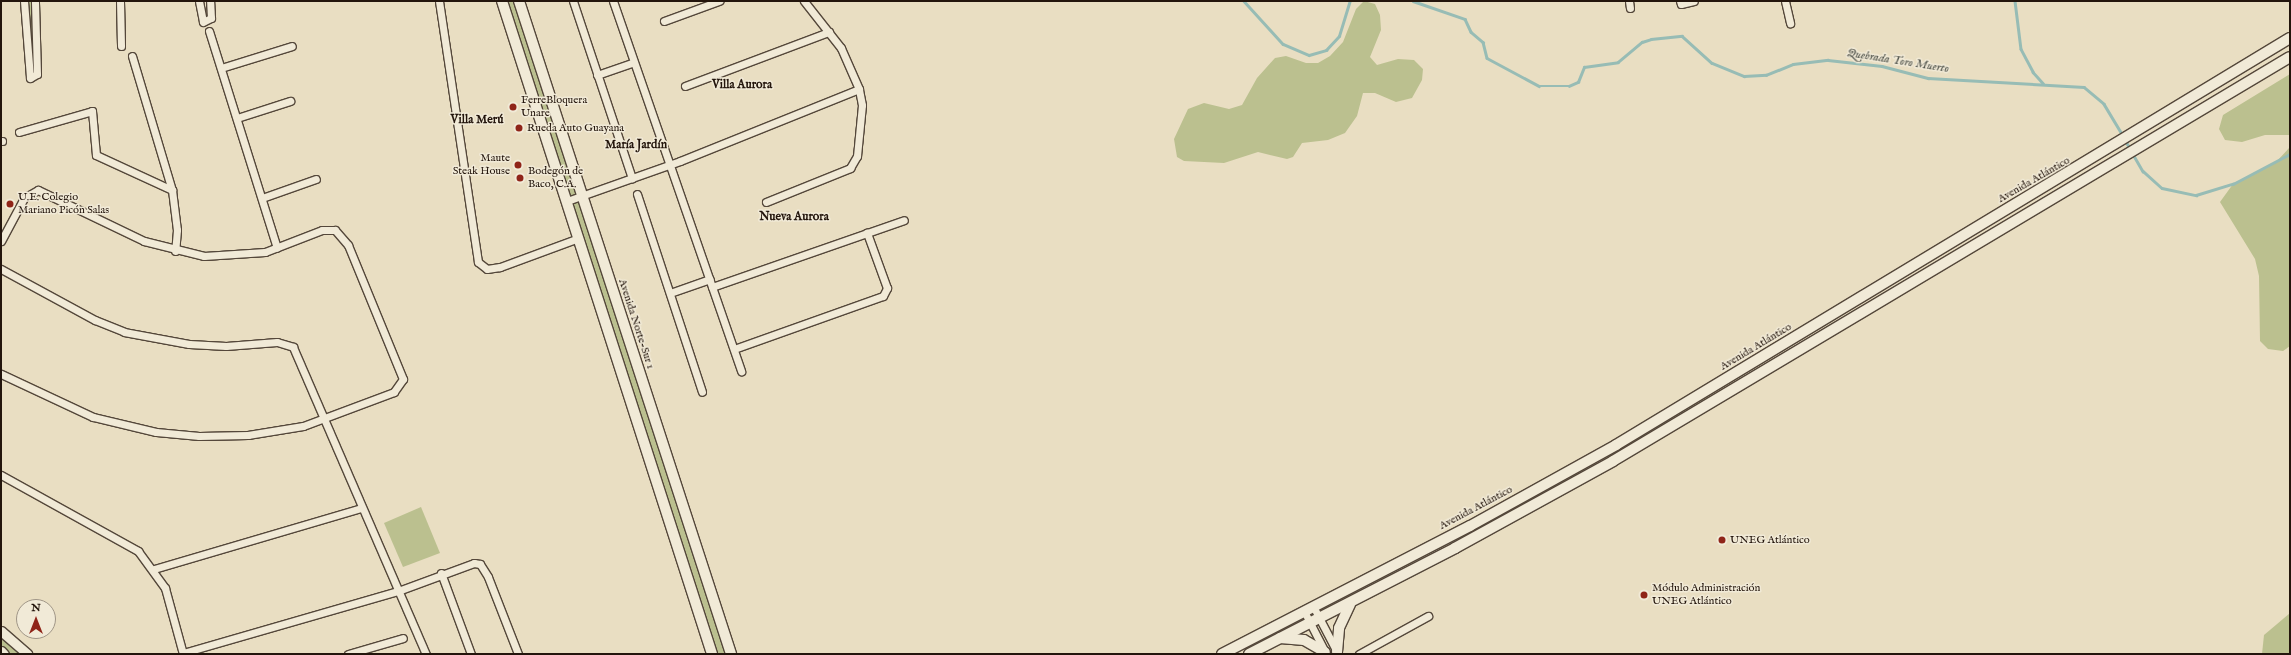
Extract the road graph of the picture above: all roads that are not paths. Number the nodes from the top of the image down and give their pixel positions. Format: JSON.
{"nodes":[{"id":1,"x":24,"y":1,"type":"edge"},
{"id":2,"x":35,"y":1,"type":"edge"},
{"id":3,"x":120,"y":1,"type":"edge"},
{"id":4,"x":199,"y":1,"type":"edge"},
{"id":5,"x":210,"y":1,"type":"edge"},
{"id":6,"x":439,"y":1,"type":"edge"},
{"id":7,"x":502,"y":1,"type":"edge"},
{"id":8,"x":519,"y":1,"type":"edge"},
{"id":9,"x":574,"y":1,"type":"edge"},
{"id":10,"x":613,"y":1,"type":"edge"},
{"id":11,"x":719,"y":1,"type":"edge"},
{"id":12,"x":804,"y":1,"type":"edge"},
{"id":13,"x":1694,"y":1,"type":"edge"},
{"id":14,"x":1785,"y":1,"type":"edge"},
{"id":15,"x":1680,"y":3,"type":"edge"},
{"id":16,"x":664,"y":21,"type":"dead end"},
{"id":17,"x":1790,"y":23,"type":"dead end"},
{"id":18,"x":210,"y":32,"type":"dead end"},
{"id":19,"x":830,"y":32,"type":"junction"},
{"id":20,"x":2290,"y":38,"type":"edge"},
{"id":21,"x":121,"y":46,"type":"dead end"},
{"id":22,"x":292,"y":46,"type":"dead end"},
{"id":23,"x":132,"y":56,"type":"dead end"},
{"id":24,"x":2290,"y":57,"type":"edge"},
{"id":25,"x":634,"y":62,"type":"junction"},
{"id":26,"x":221,"y":68,"type":"junction"},
{"id":27,"x":597,"y":75,"type":"junction"},
{"id":28,"x":685,"y":86,"type":"dead end"},
{"id":29,"x":859,"y":89,"type":"junction"},
{"id":30,"x":290,"y":101,"type":"dead end"},
{"id":31,"x":236,"y":118,"type":"junction"},
{"id":32,"x":20,"y":132,"type":"dead end"},
{"id":33,"x":670,"y":164,"type":"junction"},
{"id":34,"x":632,"y":178,"type":"junction"},
{"id":35,"x":316,"y":179,"type":"dead end"},
{"id":36,"x":172,"y":190,"type":"junction"},
{"id":37,"x":637,"y":194,"type":"dead end"},
{"id":38,"x":581,"y":195,"type":"junction"},
{"id":39,"x":262,"y":198,"type":"junction"},
{"id":40,"x":567,"y":201,"type":"junction"},
{"id":41,"x":766,"y":202,"type":"dead end"},
{"id":42,"x":904,"y":220,"type":"dead end"},
{"id":43,"x":867,"y":233,"type":"junction"},
{"id":44,"x":579,"y":238,"type":"junction"},
{"id":45,"x":1,"y":241,"type":"edge"},
{"id":46,"x":277,"y":248,"type":"junction"},
{"id":47,"x":174,"y":251,"type":"junction"},
{"id":48,"x":1,"y":269,"type":"edge"},
{"id":49,"x":710,"y":279,"type":"junction"},
{"id":50,"x":712,"y":287,"type":"junction"},
{"id":51,"x":670,"y":293,"type":"junction"},
{"id":52,"x":734,"y":349,"type":"junction"},
{"id":53,"x":741,"y":371,"type":"dead end"},
{"id":54,"x":1,"y":374,"type":"edge"},
{"id":55,"x":702,"y":392,"type":"dead end"},
{"id":56,"x":326,"y":419,"type":"junction"},
{"id":57,"x":1,"y":475,"type":"edge"},
{"id":58,"x":361,"y":508,"type":"junction"},
{"id":59,"x":154,"y":570,"type":"junction"},
{"id":60,"x":441,"y":573,"type":"junction"},
{"id":61,"x":398,"y":591,"type":"junction"},
{"id":62,"x":1350,"y":604,"type":"junction"},
{"id":63,"x":1309,"y":609,"type":"junction"},
{"id":64,"x":1428,"y":616,"type":"dead end"},
{"id":65,"x":1319,"y":618,"type":"junction"},
{"id":66,"x":1309,"y":623,"type":"junction"},
{"id":67,"x":1,"y":631,"type":"edge"},
{"id":68,"x":403,"y":638,"type":"dead end"},
{"id":69,"x":1280,"y":638,"type":"junction"},
{"id":70,"x":1,"y":651,"type":"edge"},
{"id":71,"x":1332,"y":653,"type":"edge"},
{"id":72,"x":4,"y":654,"type":"edge"},
{"id":73,"x":27,"y":654,"type":"edge"},
{"id":74,"x":183,"y":654,"type":"edge"},
{"id":75,"x":348,"y":654,"type":"edge"},
{"id":76,"x":426,"y":654,"type":"edge"},
{"id":77,"x":471,"y":654,"type":"edge"},
{"id":78,"x":518,"y":654,"type":"edge"},
{"id":79,"x":712,"y":654,"type":"edge"},
{"id":80,"x":731,"y":654,"type":"edge"},
{"id":81,"x":1222,"y":654,"type":"edge"},
{"id":82,"x":1249,"y":654,"type":"edge"},
{"id":83,"x":1359,"y":654,"type":"edge"}],
"edges":[{"from":1,"to":2,"type":"street"},
{"from":3,"to":21,"type":"street"},
{"from":4,"to":5,"type":"street"},
{"from":6,"to":44,"type":"street"},
{"from":7,"to":40,"type":"main road"},
{"from":8,"to":38,"type":"main road","name":"Avenida Norte-Sur 1"},
{"from":9,"to":27,"type":"street"},
{"from":10,"to":25,"type":"street"},
{"from":11,"to":16,"type":"street"},
{"from":12,"to":19,"type":"street"},
{"from":13,"to":15,"type":"street"},
{"from":14,"to":17,"type":"street"},
{"from":18,"to":26,"type":"street"},
{"from":19,"to":28,"type":"street"},
{"from":19,"to":29,"type":"street"},
{"from":20,"to":63,"type":"main road","name":"Avenida Atlántico"},
{"from":22,"to":26,"type":"street"},
{"from":23,"to":36,"type":"street"},
{"from":24,"to":62,"type":"main road"},
{"from":25,"to":27,"type":"street"},
{"from":25,"to":33,"type":"street"},
{"from":26,"to":31,"type":"street"},
{"from":27,"to":34,"type":"street"},
{"from":29,"to":33,"type":"street"},
{"from":29,"to":41,"type":"street"},
{"from":30,"to":31,"type":"street"},
{"from":31,"to":39,"type":"street"},
{"from":32,"to":36,"type":"street"},
{"from":33,"to":34,"type":"street"},
{"from":33,"to":49,"type":"street"},
{"from":34,"to":38,"type":"street"},
{"from":35,"to":39,"type":"street"},
{"from":36,"to":47,"type":"street"},
{"from":37,"to":51,"type":"street"},
{"from":38,"to":40,"type":"street"},
{"from":38,"to":80,"type":"main road","name":"Avenida Norte-Sur 1"},
{"from":39,"to":46,"type":"street"},
{"from":40,"to":44,"type":"main road"},
{"from":42,"to":43,"type":"street"},
{"from":43,"to":50,"type":"street"},
{"from":43,"to":52,"type":"street"},
{"from":44,"to":79,"type":"main road"},
{"from":45,"to":47,"type":"street"},
{"from":46,"to":47,"type":"street"},
{"from":46,"to":56,"type":"street"},
{"from":48,"to":56,"type":"street"},
{"from":49,"to":50,"type":"street"},
{"from":49,"to":51,"type":"street"},
{"from":50,"to":52,"type":"street"},
{"from":51,"to":55,"type":"street"},
{"from":52,"to":53,"type":"street"},
{"from":54,"to":56,"type":"street"},
{"from":56,"to":58,"type":"street"},
{"from":57,"to":59,"type":"street"},
{"from":58,"to":59,"type":"street"},
{"from":58,"to":61,"type":"street"},
{"from":59,"to":74,"type":"street"},
{"from":60,"to":61,"type":"street"},
{"from":60,"to":77,"type":"street"},
{"from":60,"to":78,"type":"street"},
{"from":61,"to":74,"type":"street"},
{"from":61,"to":76,"type":"street"},
{"from":62,"to":65,"type":"main road"},
{"from":62,"to":71,"type":"main road"},
{"from":63,"to":65,"type":"street"},
{"from":63,"to":66,"type":"street"},
{"from":63,"to":81,"type":"main road","name":"Avenida Atlántico"},
{"from":64,"to":83,"type":"street"},
{"from":65,"to":66,"type":"main road"},
{"from":65,"to":71,"type":"street"},
{"from":66,"to":69,"type":"main road"},
{"from":66,"to":71,"type":"street"},
{"from":67,"to":73,"type":"street"},
{"from":68,"to":75,"type":"street"},
{"from":69,"to":71,"type":"main road"},
{"from":69,"to":82,"type":"main road"},
{"from":70,"to":72,"type":"street"}]}
